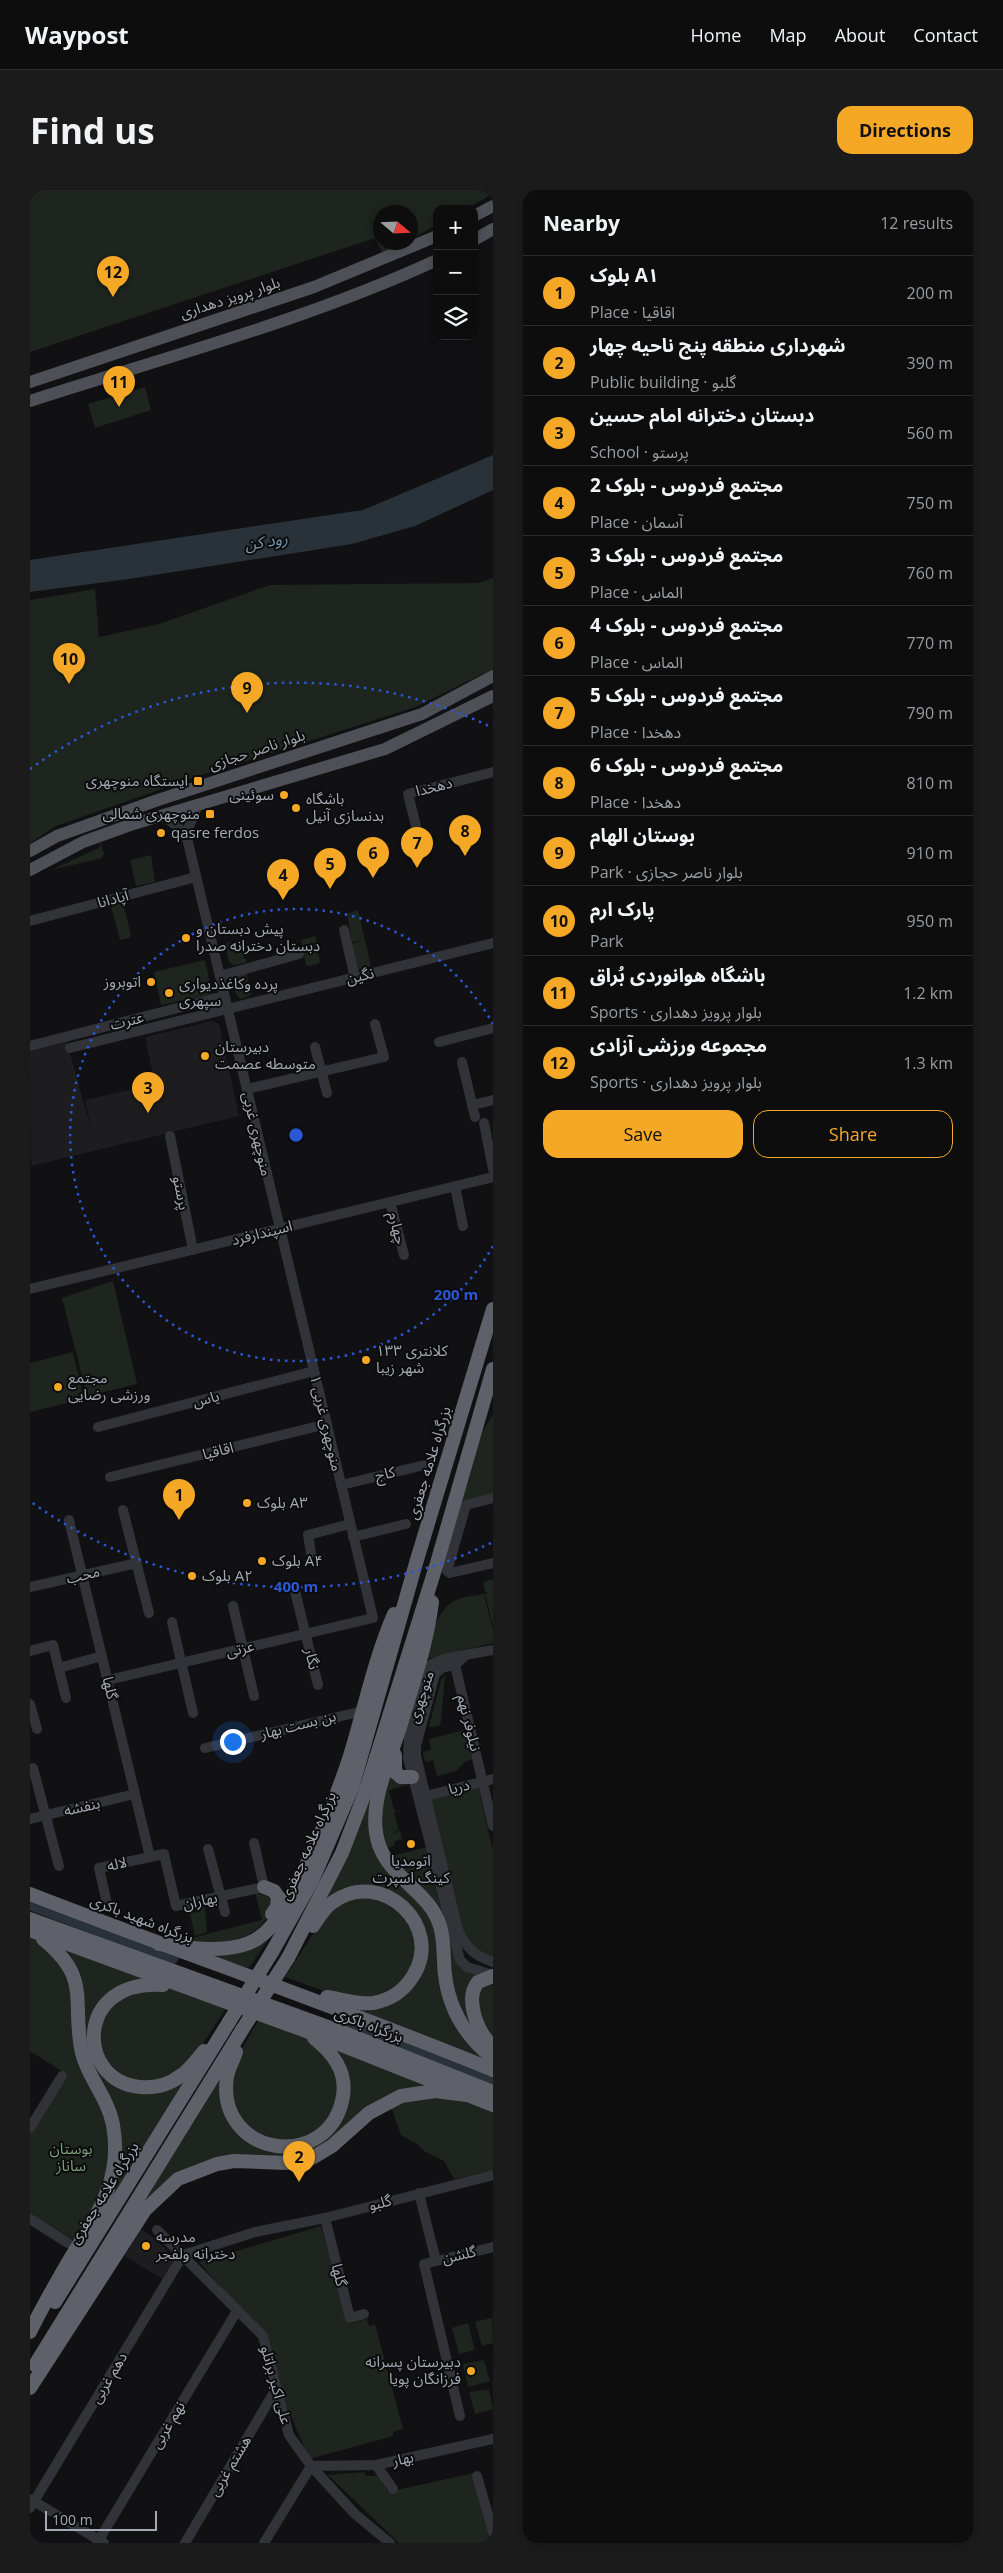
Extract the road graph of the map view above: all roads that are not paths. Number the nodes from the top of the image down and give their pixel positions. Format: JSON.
{"nodes":[{"id":1,"x":493,"y":206,"type":"edge"},
{"id":2,"x":478,"y":214,"type":"edge"},
{"id":3,"x":493,"y":229,"type":"edge"},
{"id":4,"x":433,"y":238,"type":"edge"},
{"id":5,"x":478,"y":238,"type":"edge"},
{"id":6,"x":433,"y":262,"type":"edge"},
{"id":7,"x":30,"y":382,"type":"edge"},
{"id":8,"x":30,"y":400,"type":"edge"},
{"id":9,"x":493,"y":676,"type":"edge"},
{"id":10,"x":490,"y":698,"type":"edge"},
{"id":11,"x":493,"y":772,"type":"edge"},
{"id":12,"x":197,"y":807,"type":"junction"},
{"id":13,"x":162,"y":815,"type":"junction"},
{"id":14,"x":416,"y":826,"type":"dead end"},
{"id":15,"x":186,"y":834,"type":"junction"},
{"id":16,"x":30,"y":851,"type":"edge"},
{"id":17,"x":30,"y":870,"type":"edge"},
{"id":18,"x":196,"y":877,"type":"junction"},
{"id":19,"x":30,"y":921,"type":"edge"},
{"id":20,"x":344,"y":930,"type":"dead end"},
{"id":21,"x":493,"y":943,"type":"edge"},
{"id":22,"x":300,"y":954,"type":"dead end"},
{"id":23,"x":220,"y":976,"type":"junction"},
{"id":24,"x":355,"y":978,"type":"junction"},
{"id":25,"x":224,"y":996,"type":"junction"},
{"id":26,"x":228,"y":1010,"type":"junction"},
{"id":27,"x":375,"y":1024,"type":"dead end"},
{"id":28,"x":493,"y":1028,"type":"edge"},
{"id":29,"x":439,"y":1042,"type":"dead end"},
{"id":30,"x":30,"y":1046,"type":"edge"},
{"id":31,"x":70,"y":1048,"type":"dead end"},
{"id":32,"x":315,"y":1048,"type":"dead end"},
{"id":33,"x":462,"y":1062,"type":"dead end"},
{"id":34,"x":321,"y":1071,"type":"junction"},
{"id":35,"x":246,"y":1089,"type":"junction"},
{"id":36,"x":326,"y":1094,"type":"dead end"},
{"id":37,"x":493,"y":1100,"type":"edge"},
{"id":38,"x":472,"y":1106,"type":"junction"},
{"id":39,"x":170,"y":1136,"type":"dead end"},
{"id":40,"x":493,"y":1169,"type":"edge"},
{"id":41,"x":493,"y":1177,"type":"edge"},
{"id":42,"x":455,"y":1186,"type":"junction"},
{"id":43,"x":390,"y":1202,"type":"junction"},
{"id":44,"x":463,"y":1226,"type":"dead end"},
{"id":45,"x":280,"y":1228,"type":"junction"},
{"id":46,"x":193,"y":1250,"type":"junction"},
{"id":47,"x":404,"y":1255,"type":"dead end"},
{"id":48,"x":30,"y":1289,"type":"edge"},
{"id":49,"x":493,"y":1309,"type":"edge"},
{"id":50,"x":493,"y":1369,"type":"edge"},
{"id":51,"x":314,"y":1371,"type":"junction"},
{"id":52,"x":493,"y":1390,"type":"edge"},
{"id":53,"x":326,"y":1424,"type":"junction"},
{"id":54,"x":98,"y":1427,"type":"dead end"},
{"id":55,"x":471,"y":1445,"type":"junction"},
{"id":56,"x":429,"y":1464,"type":"dead end"},
{"id":57,"x":110,"y":1477,"type":"dead end"},
{"id":58,"x":341,"y":1485,"type":"junction"},
{"id":59,"x":493,"y":1498,"type":"edge"},
{"id":60,"x":123,"y":1510,"type":"dead end"},
{"id":61,"x":69,"y":1520,"type":"dead end"},
{"id":62,"x":350,"y":1524,"type":"junction"},
{"id":63,"x":406,"y":1524,"type":"dead end"},
{"id":64,"x":353,"y":1537,"type":"junction"},
{"id":65,"x":311,"y":1553,"type":"dead end"},
{"id":66,"x":416,"y":1562,"type":"junction"},
{"id":67,"x":136,"y":1563,"type":"junction"},
{"id":68,"x":437,"y":1563,"type":"junction"},
{"id":69,"x":493,"y":1563,"type":"edge"},
{"id":70,"x":82,"y":1576,"type":"junction"},
{"id":71,"x":30,"y":1587,"type":"edge"},
{"id":72,"x":295,"y":1591,"type":"dead end"},
{"id":73,"x":233,"y":1606,"type":"dead end"},
{"id":74,"x":150,"y":1613,"type":"dead end"},
{"id":75,"x":373,"y":1618,"type":"joint"},
{"id":76,"x":172,"y":1622,"type":"dead end"},
{"id":77,"x":306,"y":1634,"type":"junction"},
{"id":78,"x":243,"y":1648,"type":"junction"},
{"id":79,"x":493,"y":1650,"type":"edge"},
{"id":80,"x":30,"y":1651,"type":"edge"},
{"id":81,"x":467,"y":1655,"type":"junction"},
{"id":82,"x":102,"y":1656,"type":"junction"},
{"id":83,"x":181,"y":1663,"type":"junction"},
{"id":84,"x":455,"y":1665,"type":"junction"},
{"id":85,"x":59,"y":1668,"type":"junction"},
{"id":86,"x":108,"y":1680,"type":"junction"},
{"id":87,"x":318,"y":1686,"type":"dead end"},
{"id":88,"x":254,"y":1696,"type":"dead end"},
{"id":89,"x":66,"y":1698,"type":"dead end"},
{"id":90,"x":30,"y":1704,"type":"edge"},
{"id":91,"x":363,"y":1711,"type":"junction"},
{"id":92,"x":193,"y":1713,"type":"dead end"},
{"id":93,"x":37,"y":1729,"type":"dead end"},
{"id":94,"x":396,"y":1739,"type":"junction"},
{"id":95,"x":204,"y":1748,"type":"dead end"},
{"id":96,"x":33,"y":1768,"type":"dead end"},
{"id":97,"x":412,"y":1776,"type":"junction"},
{"id":98,"x":488,"y":1780,"type":"edge"},
{"id":99,"x":135,"y":1794,"type":"junction"},
{"id":100,"x":426,"y":1796,"type":"junction"},
{"id":101,"x":46,"y":1815,"type":"junction"},
{"id":102,"x":30,"y":1819,"type":"edge"},
{"id":103,"x":493,"y":1826,"type":"edge"},
{"id":104,"x":254,"y":1843,"type":"dead end"},
{"id":105,"x":208,"y":1849,"type":"dead end"},
{"id":106,"x":148,"y":1857,"type":"junction"},
{"id":107,"x":59,"y":1866,"type":"dead end"},
{"id":108,"x":264,"y":1886,"type":"junction"},
{"id":109,"x":30,"y":1894,"type":"edge"},
{"id":110,"x":221,"y":1896,"type":"junction"},
{"id":111,"x":447,"y":1898,"type":"junction"},
{"id":112,"x":108,"y":1908,"type":"dead end"},
{"id":113,"x":225,"y":1912,"type":"dead end"},
{"id":114,"x":30,"y":1919,"type":"edge"},
{"id":115,"x":32,"y":1931,"type":"edge"},
{"id":116,"x":159,"y":1944,"type":"junction"},
{"id":117,"x":231,"y":1946,"type":"junction"},
{"id":118,"x":288,"y":1958,"type":"junction"},
{"id":119,"x":480,"y":1958,"type":"junction"},
{"id":120,"x":493,"y":1962,"type":"edge"},
{"id":121,"x":474,"y":1969,"type":"junction"},
{"id":122,"x":243,"y":1974,"type":"joint"},
{"id":123,"x":493,"y":1976,"type":"edge"},
{"id":124,"x":178,"y":1986,"type":"junction"},
{"id":125,"x":296,"y":1993,"type":"junction"},
{"id":126,"x":229,"y":2022,"type":"junction"},
{"id":127,"x":242,"y":2030,"type":"junction"},
{"id":128,"x":306,"y":2031,"type":"junction"},
{"id":129,"x":493,"y":2046,"type":"edge"},
{"id":130,"x":493,"y":2058,"type":"edge"},
{"id":131,"x":493,"y":2070,"type":"edge"},
{"id":132,"x":62,"y":2076,"type":"dead end"},
{"id":133,"x":493,"y":2092,"type":"edge"},
{"id":134,"x":467,"y":2096,"type":"junction"},
{"id":135,"x":493,"y":2106,"type":"edge"},
{"id":136,"x":30,"y":2128,"type":"edge"},
{"id":137,"x":493,"y":2175,"type":"edge"},
{"id":138,"x":419,"y":2193,"type":"junction"},
{"id":139,"x":325,"y":2218,"type":"junction"},
{"id":140,"x":30,"y":2219,"type":"edge"},
{"id":141,"x":157,"y":2230,"type":"dead end"},
{"id":142,"x":68,"y":2243,"type":"dead end"},
{"id":143,"x":493,"y":2247,"type":"edge"},
{"id":144,"x":183,"y":2255,"type":"junction"},
{"id":145,"x":436,"y":2261,"type":"junction"},
{"id":146,"x":237,"y":2311,"type":"junction"},
{"id":147,"x":364,"y":2314,"type":"dead end"},
{"id":148,"x":30,"y":2332,"type":"edge"},
{"id":149,"x":30,"y":2342,"type":"edge"},
{"id":150,"x":30,"y":2374,"type":"edge"},
{"id":151,"x":30,"y":2388,"type":"edge"},
{"id":152,"x":276,"y":2389,"type":"junction"},
{"id":153,"x":460,"y":2416,"type":"dead end"},
{"id":154,"x":493,"y":2439,"type":"edge"},
{"id":155,"x":376,"y":2465,"type":"junction"},
{"id":156,"x":311,"y":2466,"type":"junction"},
{"id":157,"x":477,"y":2476,"type":"dead end"},
{"id":158,"x":393,"y":2489,"type":"dead end"},
{"id":159,"x":31,"y":2503,"type":"edge"},
{"id":160,"x":493,"y":2532,"type":"edge"},
{"id":161,"x":384,"y":2541,"type":"edge"},
{"id":162,"x":100,"y":2542,"type":"edge"},
{"id":163,"x":185,"y":2543,"type":"edge"},
{"id":164,"x":264,"y":2543,"type":"edge"}],
"edges":[{"from":1,"to":2,"type":"main road"},
{"from":3,"to":5,"type":"main road"},
{"from":4,"to":7,"type":"main road","name":"بلوار پرویز دهداری"},
{"from":6,"to":8,"type":"main road"},
{"from":9,"to":16,"type":"main road","name":"بلوار ناصر حجازی"},
{"from":10,"to":12,"type":"main road"},
{"from":11,"to":14,"type":"street","name":"دهخدا"},
{"from":12,"to":13,"type":"main road"},
{"from":12,"to":15,"type":"street"},
{"from":13,"to":15,"type":"street"},
{"from":13,"to":17,"type":"main road"},
{"from":15,"to":18,"type":"street","name":"منوچهری غربی"},
{"from":18,"to":19,"type":"street","name":"آپادانا"},
{"from":18,"to":23,"type":"street","name":"منوچهری غربی"},
{"from":20,"to":24,"type":"street"},
{"from":21,"to":24,"type":"street","name":"نگین"},
{"from":22,"to":23,"type":"street"},
{"from":23,"to":25,"type":"street","name":"منوچهری غربی"},
{"from":24,"to":26,"type":"street","name":"نگین"},
{"from":25,"to":26,"type":"street","name":"منوچهری غربی"},
{"from":25,"to":30,"type":"street","name":"عترت"},
{"from":26,"to":31,"type":"street","name":"نگین"},
{"from":26,"to":35,"type":"street","name":"منوچهری غربی"},
{"from":27,"to":34,"type":"street"},
{"from":28,"to":29,"type":"street"},
{"from":32,"to":34,"type":"street"},
{"from":33,"to":38,"type":"street"},
{"from":34,"to":35,"type":"street"},
{"from":34,"to":36,"type":"street"},
{"from":35,"to":45,"type":"street","name":"منوچهری غربی"},
{"from":37,"to":38,"type":"street"},
{"from":38,"to":40,"type":"street"},
{"from":39,"to":46,"type":"street","name":"پرستو"},
{"from":41,"to":42,"type":"street","name":"اسپندارفرد"},
{"from":42,"to":43,"type":"street","name":"اسپندارفرد"},
{"from":42,"to":44,"type":"street"},
{"from":43,"to":45,"type":"street","name":"اسپندارفرد"},
{"from":43,"to":47,"type":"street","name":"چهارم"},
{"from":45,"to":46,"type":"street","name":"اسپندارفرد"},
{"from":45,"to":51,"type":"street","name":"منوچهری غربی ۱"},
{"from":46,"to":48,"type":"street","name":"اسپندارفرد"},
{"from":49,"to":66,"type":"highway","name":"بزرگراه علامه جعفری"},
{"from":50,"to":55,"type":"highway","name":"بزرگراه علامه جعفری"},
{"from":51,"to":53,"type":"street","name":"منوچهری غربی ۱"},
{"from":51,"to":54,"type":"street","name":"یاس"},
{"from":52,"to":55,"type":"highway"},
{"from":53,"to":57,"type":"street","name":"اقاقیا"},
{"from":53,"to":58,"type":"street","name":"منوچهری غربی ۱"},
{"from":55,"to":68,"type":"highway","name":"بزرگراه علامه جعفری"},
{"from":56,"to":58,"type":"street","name":"کاج"},
{"from":58,"to":62,"type":"street","name":"منوچهری غربی ۱"},
{"from":59,"to":69,"type":"street"},
{"from":60,"to":67,"type":"street"},
{"from":61,"to":70,"type":"street","name":"گلها"},
{"from":62,"to":64,"type":"street","name":"منوچهری غربی ۱"},
{"from":62,"to":65,"type":"street"},
{"from":63,"to":64,"type":"street"},
{"from":64,"to":75,"type":"street","name":"منوچهری غربی ۱"},
{"from":66,"to":91,"type":"highway"},
{"from":66,"to":126,"type":"highway","name":"بزرگراه علامه جعفری","bridge":true},
{"from":67,"to":70,"type":"street","name":"محب"},
{"from":67,"to":74,"type":"street"},
{"from":68,"to":94,"type":"highway"},
{"from":68,"to":118,"type":"highway","name":"بزرگراه علامه جعفری"},
{"from":70,"to":71,"type":"street","name":"محب"},
{"from":70,"to":82,"type":"street","name":"گلها"},
{"from":72,"to":77,"type":"street","name":"نگار"},
{"from":73,"to":78,"type":"street"},
{"from":75,"to":77,"type":"street","name":"عزتی"},
{"from":76,"to":83,"type":"street"},
{"from":77,"to":78,"type":"street","name":"عزتی"},
{"from":77,"to":87,"type":"street","name":"نگار"},
{"from":78,"to":83,"type":"street","name":"عزتی"},
{"from":78,"to":88,"type":"street"},
{"from":79,"to":81,"type":"street"},
{"from":80,"to":85,"type":"street"},
{"from":81,"to":84,"type":"street","name":"منوچهری"},
{"from":81,"to":97,"type":"street","name":"منوچهری"},
{"from":82,"to":85,"type":"street"},
{"from":82,"to":86,"type":"street","name":"گلها"},
{"from":83,"to":86,"type":"street","name":"عزتی"},
{"from":83,"to":92,"type":"street"},
{"from":84,"to":98,"type":"street","name":"نیلوفر نهم"},
{"from":84,"to":100,"type":"street","name":"منوچهری"},
{"from":85,"to":89,"type":"street"},
{"from":86,"to":99,"type":"street","name":"گلها"},
{"from":90,"to":93,"type":"street"},
{"from":91,"to":95,"type":"street","name":"بن بست بهار"},
{"from":91,"to":117,"type":"highway"},
{"from":94,"to":97,"type":"highway"},
{"from":94,"to":130,"type":"highway"},
{"from":96,"to":101,"type":"street"},
{"from":97,"to":111,"type":"street","name":"منوچهری"},
{"from":98,"to":100,"type":"street","name":"دریا"},
{"from":98,"to":103,"type":"street","name":"نیلوفر نهم"},
{"from":99,"to":101,"type":"street","name":"بنفشه"},
{"from":99,"to":106,"type":"street","name":"گلها"},
{"from":100,"to":111,"type":"street","name":"منوچهری"},
{"from":101,"to":102,"type":"street","name":"بنفشه"},
{"from":101,"to":107,"type":"street"},
{"from":104,"to":108,"type":"street"},
{"from":105,"to":110,"type":"street"},
{"from":106,"to":110,"type":"street","name":"بهاران"},
{"from":106,"to":112,"type":"street","name":"لاله"},
{"from":108,"to":110,"type":"street","name":"بهاران"},
{"from":108,"to":117,"type":"highway"},
{"from":109,"to":116,"type":"highway","name":"بزرگراه شهید باکری"},
{"from":110,"to":113,"type":"street"},
{"from":111,"to":119,"type":"street","name":"منوچهری"},
{"from":111,"to":121,"type":"street","name":"منوچهری"},
{"from":114,"to":133,"type":"highway","name":"بزرگراه باکری"},
{"from":115,"to":124,"type":"highway"},
{"from":115,"to":148,"type":"highway"},
{"from":116,"to":117,"type":"highway"},
{"from":116,"to":122,"type":"highway","name":"بزرگراه شهید باکری"},
{"from":118,"to":125,"type":"highway"},
{"from":118,"to":127,"type":"highway","name":"بزرگراه علامه جعفری","bridge":true},
{"from":119,"to":120,"type":"street"},
{"from":119,"to":121,"type":"street"},
{"from":121,"to":123,"type":"street"},
{"from":122,"to":125,"type":"highway","name":"بزرگراه باکری"},
{"from":123,"to":129,"type":"highway"},
{"from":124,"to":126,"type":"highway"},
{"from":124,"to":128,"type":"highway"},
{"from":125,"to":131,"type":"highway","name":"بزرگراه باکری"},
{"from":126,"to":149,"type":"highway","name":"بزرگراه علامه جعفری"},
{"from":127,"to":128,"type":"highway"},
{"from":127,"to":150,"type":"highway","name":"بزرگراه علامه جعفری"},
{"from":128,"to":134,"type":"highway"},
{"from":132,"to":136,"type":"street"},
{"from":134,"to":135,"type":"highway"},
{"from":134,"to":151,"type":"highway"},
{"from":137,"to":138,"type":"street","name":"گلبو"},
{"from":138,"to":139,"type":"street","name":"گلبو"},
{"from":138,"to":145,"type":"street"},
{"from":139,"to":144,"type":"street","name":"گلبو"},
{"from":139,"to":147,"type":"street","name":"گلها"},
{"from":140,"to":142,"type":"street"},
{"from":141,"to":144,"type":"street","name":"علی اکبر براتلو"},
{"from":143,"to":145,"type":"street","name":"گلشن"},
{"from":144,"to":146,"type":"street","name":"علی اکبر براتلو"},
{"from":144,"to":159,"type":"street","name":"دهم غربی"},
{"from":145,"to":153,"type":"street","name":"گلشن"},
{"from":146,"to":152,"type":"street","name":"علی اکبر براتلو"},
{"from":146,"to":162,"type":"street","name":"نهم غربی"},
{"from":152,"to":156,"type":"street","name":"علی اکبر براتلو"},
{"from":152,"to":163,"type":"street","name":"هشتم غربی"},
{"from":154,"to":155,"type":"street","name":"بهار"},
{"from":155,"to":156,"type":"street","name":"بهار"},
{"from":155,"to":158,"type":"street"},
{"from":156,"to":161,"type":"street","name":"علی اکبر براتلو"},
{"from":156,"to":164,"type":"street"},
{"from":157,"to":160,"type":"street"},
{"from":159,"to":162,"type":"street"}]}
